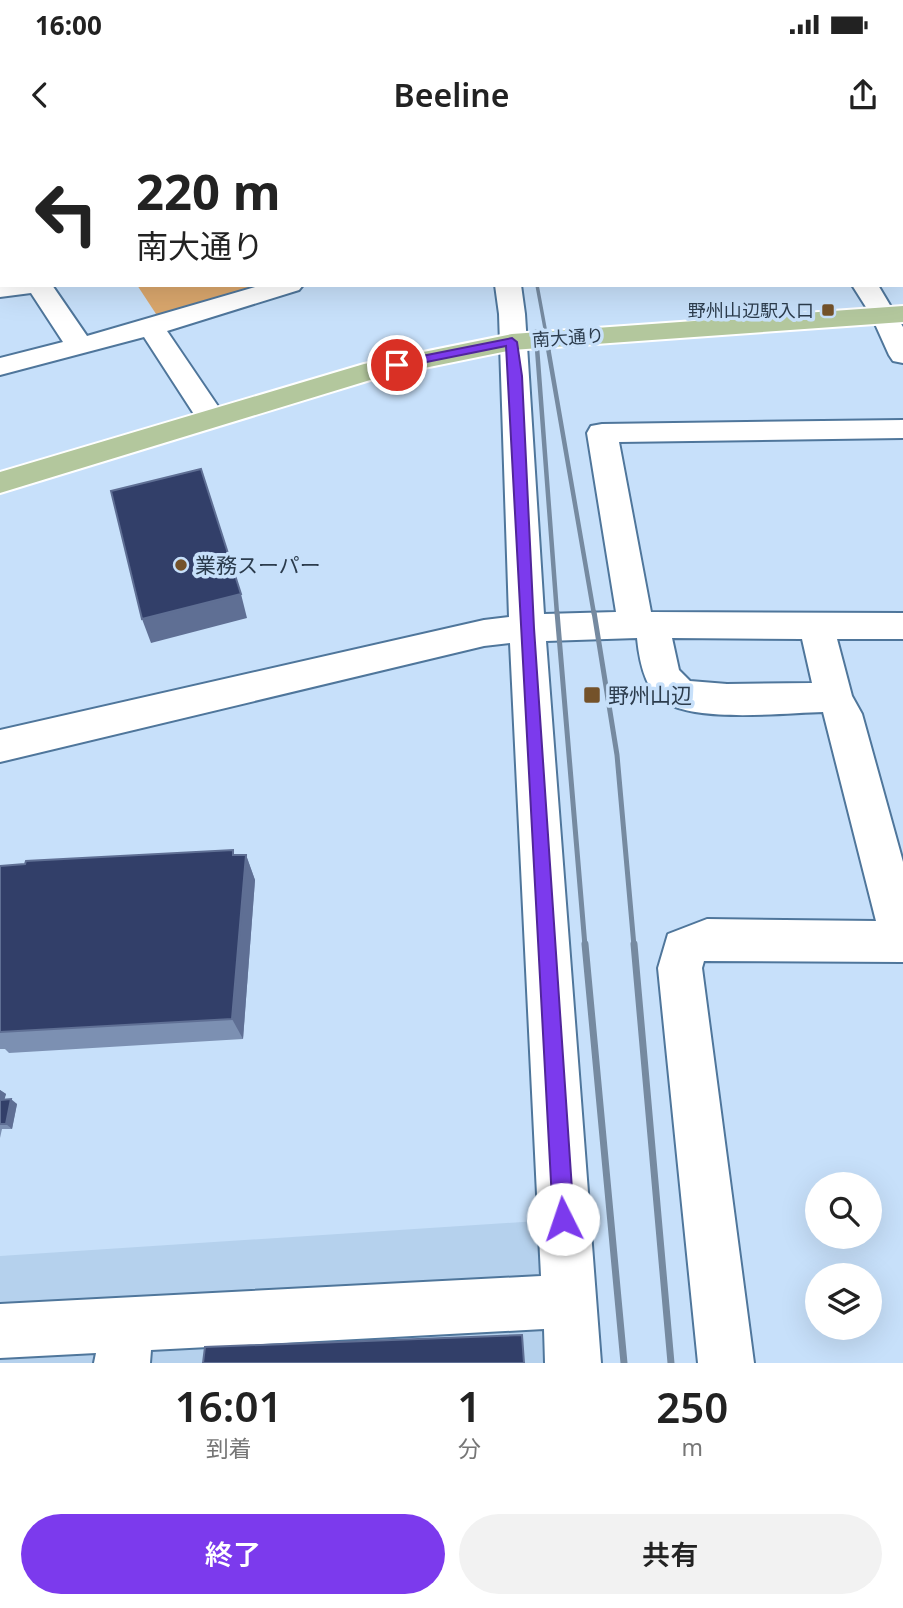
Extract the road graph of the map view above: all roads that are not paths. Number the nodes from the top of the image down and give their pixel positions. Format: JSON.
{"nodes":[{"id":1,"x":40,"y":287,"type":"edge"},
{"id":2,"x":283,"y":287,"type":"edge"},
{"id":3,"x":508,"y":287,"type":"edge"},
{"id":4,"x":867,"y":287,"type":"edge"},
{"id":5,"x":894,"y":314,"type":"edge"},
{"id":6,"x":151,"y":327,"type":"junction"},
{"id":7,"x":512,"y":342,"type":"junction"},
{"id":8,"x":80,"y":346,"type":"junction"},
{"id":9,"x":903,"y":355,"type":"edge"},
{"id":10,"x":0,"y":367,"type":"edge"},
{"id":11,"x":211,"y":418,"type":"junction"},
{"id":12,"x":903,"y":429,"type":"edge"},
{"id":13,"x":0,"y":483,"type":"edge"},
{"id":14,"x":645,"y":625,"type":"junction"},
{"id":15,"x":816,"y":626,"type":"junction"},
{"id":16,"x":903,"y":626,"type":"edge"},
{"id":17,"x":527,"y":628,"type":"junction"},
{"id":18,"x":834,"y":697,"type":"junction"},
{"id":19,"x":0,"y":746,"type":"edge"},
{"id":20,"x":894,"y":865,"type":"edge"},
{"id":21,"x":903,"y":942,"type":"edge"},
{"id":22,"x":568,"y":1301,"type":"junction"},
{"id":23,"x":0,"y":1331,"type":"edge"},
{"id":24,"x":124,"y":1344,"type":"edge"},
{"id":25,"x":573,"y":1363,"type":"edge"},
{"id":26,"x":726,"y":1363,"type":"edge"}],
"edges":[{"from":1,"to":8,"type":"street"},
{"from":2,"to":6,"type":"street"},
{"from":3,"to":7,"type":"street"},
{"from":4,"to":5,"type":"street"},
{"from":5,"to":7,"type":"main road","name":"南大通り"},
{"from":5,"to":9,"type":"street"},
{"from":6,"to":8,"type":"street"},
{"from":6,"to":11,"type":"street"},
{"from":7,"to":11,"type":"main road","name":"南大通り"},
{"from":7,"to":17,"type":"street"},
{"from":8,"to":10,"type":"street"},
{"from":11,"to":13,"type":"main road","name":"南大通り"},
{"from":12,"to":14,"type":"street"},
{"from":14,"to":15,"type":"street"},
{"from":14,"to":17,"type":"street"},
{"from":14,"to":18,"type":"street"},
{"from":15,"to":16,"type":"street"},
{"from":15,"to":18,"type":"street"},
{"from":17,"to":19,"type":"street"},
{"from":17,"to":22,"type":"street"},
{"from":18,"to":20,"type":"street"},
{"from":20,"to":21,"type":"street"},
{"from":21,"to":26,"type":"street"},
{"from":22,"to":24,"type":"street"},
{"from":22,"to":25,"type":"street"},
{"from":23,"to":24,"type":"street"}]}
